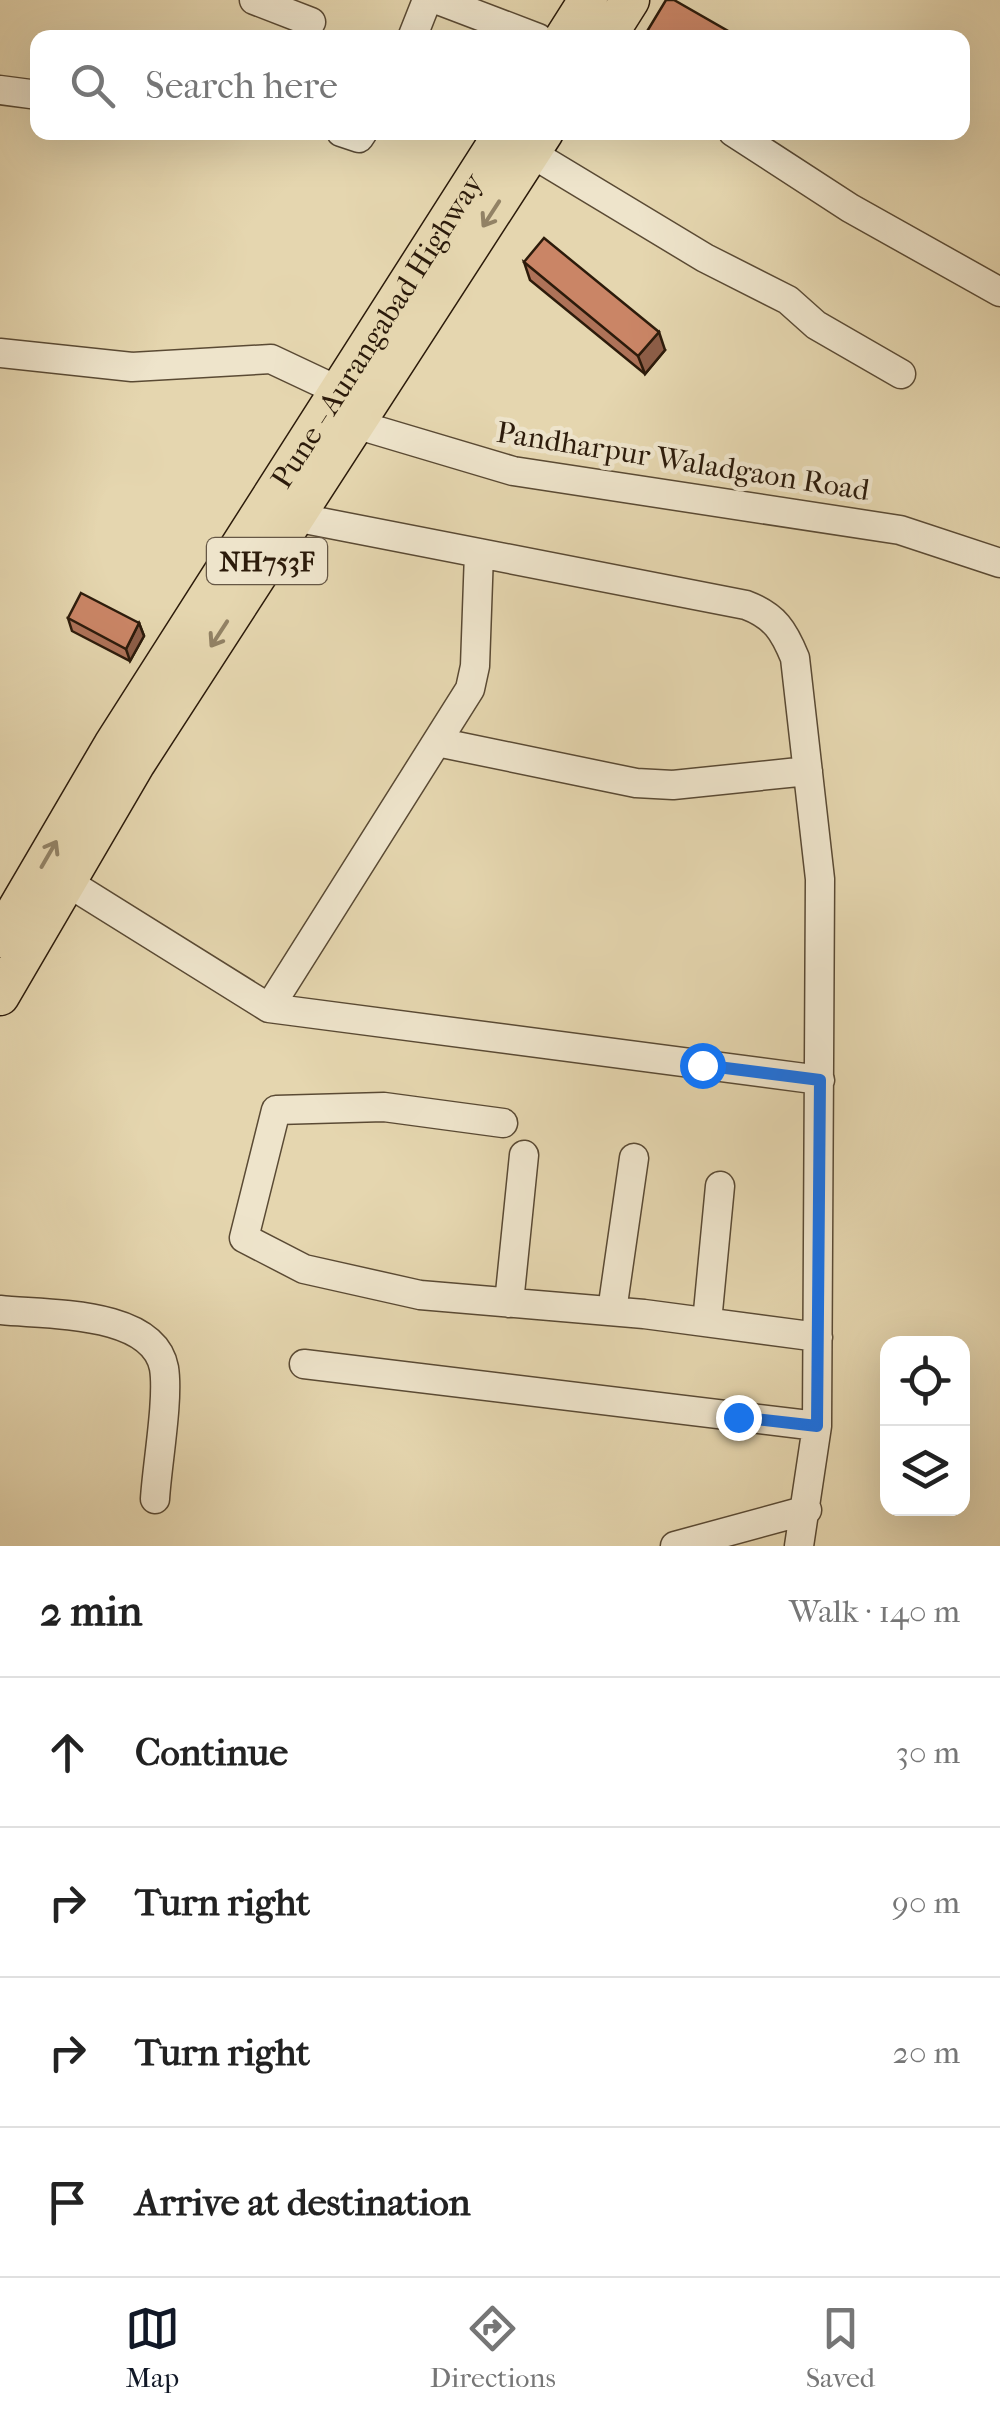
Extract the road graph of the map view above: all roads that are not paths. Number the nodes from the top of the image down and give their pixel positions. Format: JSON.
{"nodes":[{"id":1,"x":254,"y":0,"type":"edge"},
{"id":2,"x":427,"y":0,"type":"edge"},
{"id":3,"x":438,"y":0,"type":"edge"},
{"id":4,"x":588,"y":0,"type":"edge"},
{"id":5,"x":630,"y":0,"type":"edge"},
{"id":6,"x":310,"y":22,"type":"dead end"},
{"id":7,"x":415,"y":30,"type":"edge"},
{"id":8,"x":517,"y":30,"type":"edge"},
{"id":9,"x":569,"y":30,"type":"edge"},
{"id":10,"x":611,"y":30,"type":"edge"},
{"id":11,"x":0,"y":90,"type":"edge"},
{"id":12,"x":30,"y":94,"type":"edge"},
{"id":13,"x":525,"y":140,"type":"edge"},
{"id":14,"x":528,"y":140,"type":"edge"},
{"id":15,"x":745,"y":140,"type":"edge"},
{"id":16,"x":1000,"y":292,"type":"edge"},
{"id":17,"x":0,"y":353,"type":"edge"},
{"id":18,"x":902,"y":374,"type":"dead end"},
{"id":19,"x":347,"y":408,"type":"junction"},
{"id":20,"x":278,"y":514,"type":"junction"},
{"id":21,"x":480,"y":553,"type":"junction"},
{"id":22,"x":1000,"y":563,"type":"edge"},
{"id":23,"x":436,"y":742,"type":"junction"},
{"id":24,"x":808,"y":771,"type":"junction"},
{"id":25,"x":66,"y":882,"type":"junction"},
{"id":26,"x":0,"y":938,"type":"edge"},
{"id":27,"x":0,"y":996,"type":"edge"},
{"id":28,"x":269,"y":1008,"type":"junction"},
{"id":29,"x":820,"y":1080,"type":"junction"},
{"id":30,"x":503,"y":1123,"type":"dead end"},
{"id":31,"x":524,"y":1155,"type":"dead end"},
{"id":32,"x":634,"y":1158,"type":"dead end"},
{"id":33,"x":720,"y":1186,"type":"dead end"},
{"id":34,"x":510,"y":1302,"type":"junction"},
{"id":35,"x":0,"y":1310,"type":"edge"},
{"id":36,"x":612,"y":1311,"type":"junction"},
{"id":37,"x":708,"y":1322,"type":"junction"},
{"id":38,"x":818,"y":1337,"type":"junction"},
{"id":39,"x":304,"y":1364,"type":"dead end"},
{"id":40,"x":817,"y":1426,"type":"junction"},
{"id":41,"x":155,"y":1499,"type":"dead end"},
{"id":42,"x":806,"y":1510,"type":"junction"},
{"id":43,"x":675,"y":1546,"type":"edge"},
{"id":44,"x":799,"y":1546,"type":"edge"}],
"edges":[{"from":1,"to":6,"type":"street"},
{"from":2,"to":7,"type":"street"},
{"from":3,"to":8,"type":"street"},
{"from":4,"to":9,"type":"highway"},
{"from":5,"to":10,"type":"highway"},
{"from":11,"to":12,"type":"street"},
{"from":13,"to":19,"type":"highway","name":"Pune - Aurangabad Highway","number":"NH753F"},
{"from":14,"to":18,"type":"street"},
{"from":15,"to":16,"type":"street"},
{"from":17,"to":19,"type":"street","name":"Pandharpur Waladgaon Road"},
{"from":19,"to":20,"type":"highway","name":"Pune - Aurangabad Highway","number":"NH753F"},
{"from":19,"to":22,"type":"street","name":"Pandharpur Waladgaon Road"},
{"from":20,"to":21,"type":"street"},
{"from":20,"to":25,"type":"highway","number":"NH753F","one_way":true},
{"from":26,"to":20,"type":"highway","name":"Pune - Aurangabad Highway","number":"NH753F","one_way":true},
{"from":21,"to":23,"type":"street"},
{"from":21,"to":24,"type":"street"},
{"from":23,"to":24,"type":"street"},
{"from":23,"to":28,"type":"street"},
{"from":24,"to":29,"type":"street"},
{"from":25,"to":27,"type":"highway","number":"NH753F"},
{"from":25,"to":28,"type":"street"},
{"from":28,"to":29,"type":"street"},
{"from":29,"to":38,"type":"street"},
{"from":30,"to":34,"type":"street"},
{"from":31,"to":34,"type":"street"},
{"from":32,"to":36,"type":"street"},
{"from":33,"to":37,"type":"street"},
{"from":34,"to":36,"type":"street"},
{"from":35,"to":41,"type":"street"},
{"from":36,"to":37,"type":"street"},
{"from":37,"to":38,"type":"street"},
{"from":38,"to":40,"type":"street"},
{"from":39,"to":40,"type":"street"},
{"from":40,"to":42,"type":"street"},
{"from":42,"to":43,"type":"street"},
{"from":42,"to":44,"type":"street"}]}
